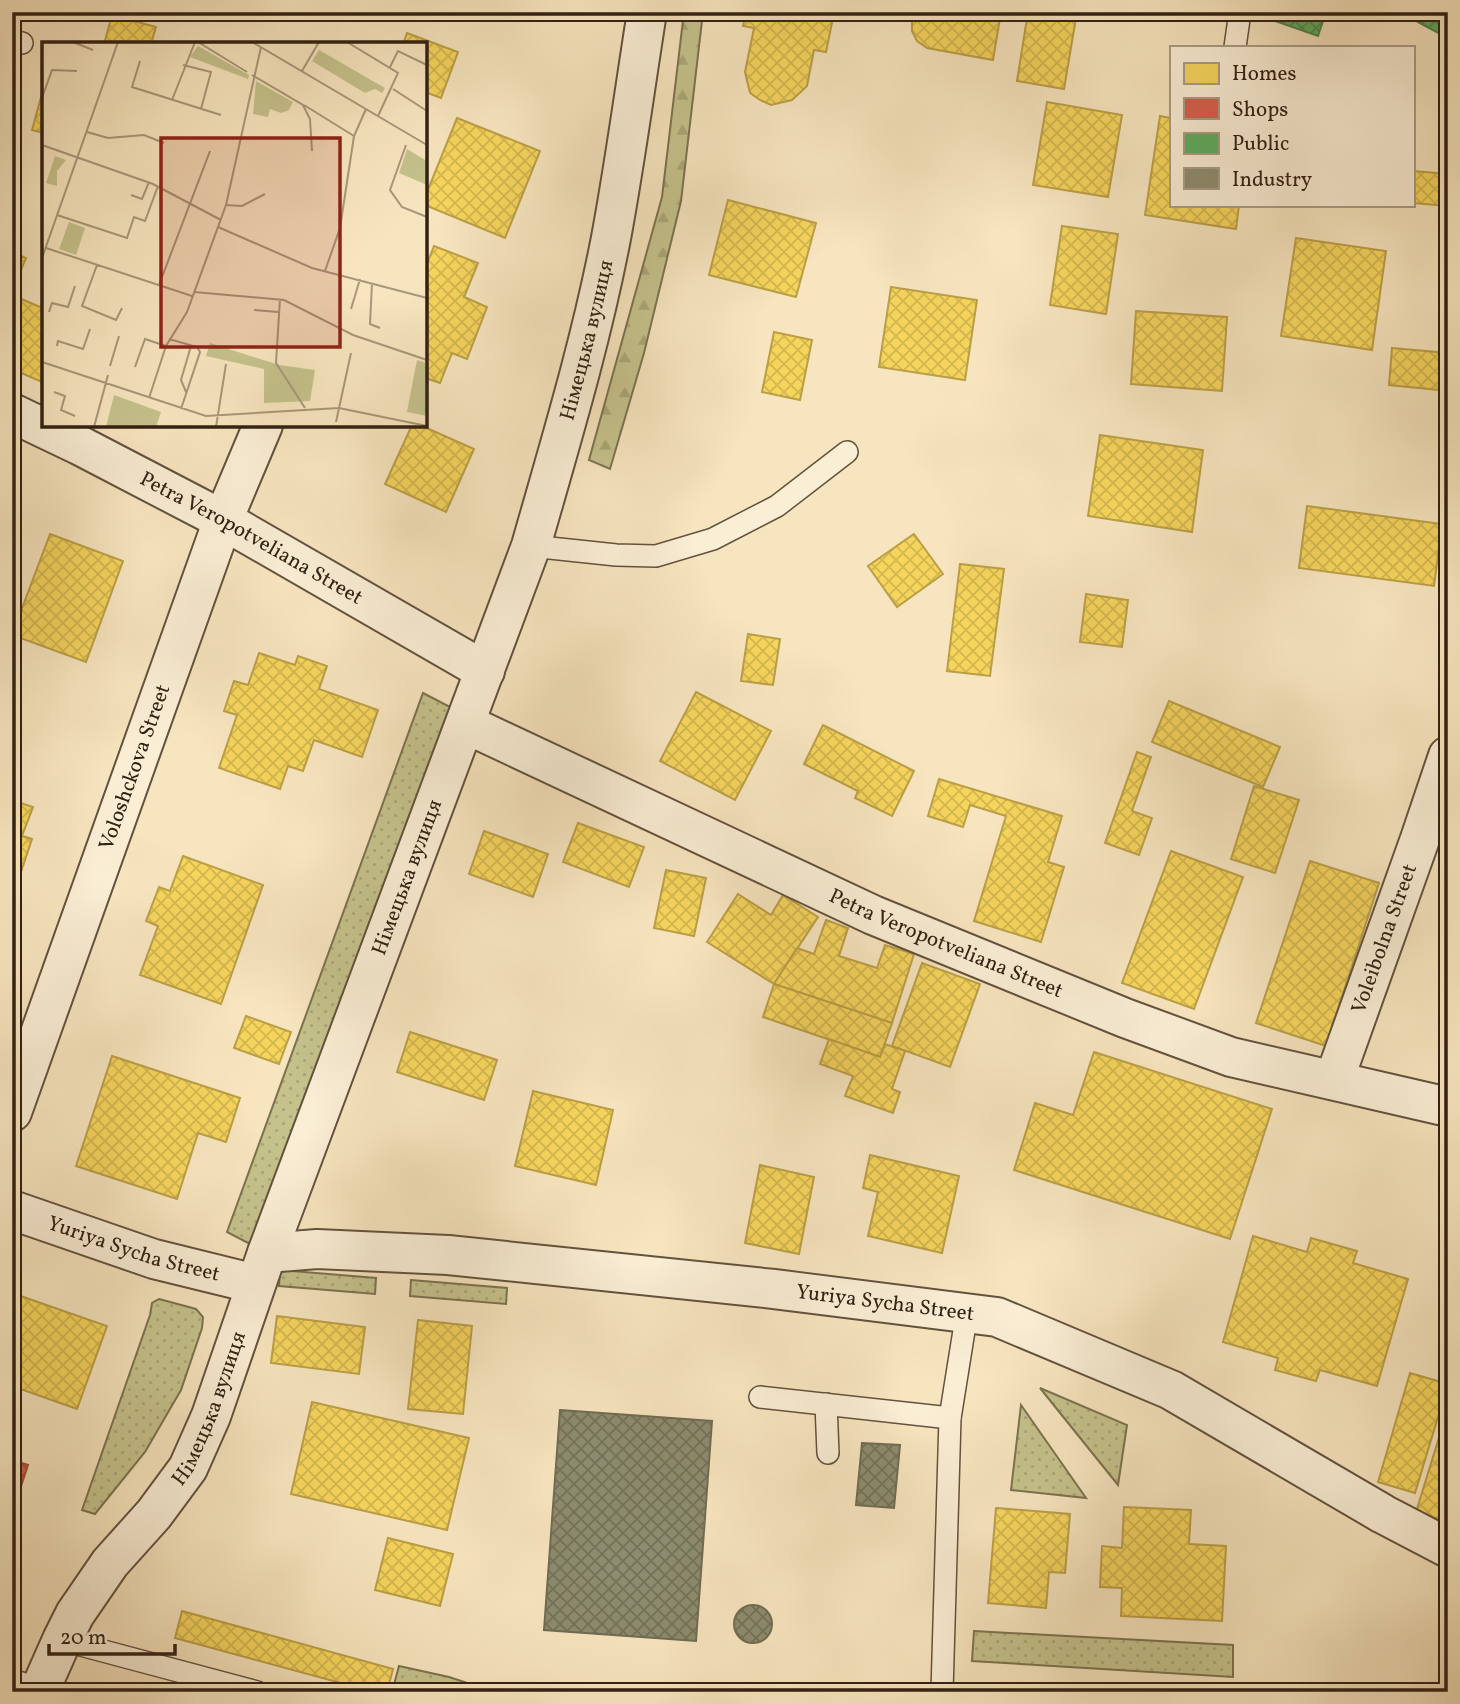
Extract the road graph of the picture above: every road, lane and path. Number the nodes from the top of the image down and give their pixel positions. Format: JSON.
{"nodes":[{"id":1,"x":647,"y":12,"type":"edge"},
{"id":2,"x":1240,"y":12,"type":"edge"},
{"id":3,"x":1235,"y":46,"type":"edge"},
{"id":4,"x":12,"y":413,"type":"edge"},
{"id":5,"x":262,"y":427,"type":"edge"},
{"id":6,"x":847,"y":452,"type":"dead end"},
{"id":7,"x":223,"y":520,"type":"junction"},
{"id":8,"x":531,"y":546,"type":"junction"},
{"id":9,"x":485,"y":671,"type":"junction"},
{"id":10,"x":466,"y":724,"type":"junction"},
{"id":11,"x":1448,"y":756,"type":"edge"},
{"id":12,"x":1334,"y":1080,"type":"junction"},
{"id":13,"x":1448,"y":1107,"type":"edge"},
{"id":14,"x":12,"y":1112,"type":"edge"},
{"id":15,"x":12,"y":1210,"type":"edge"},
{"id":16,"x":262,"y":1268,"type":"junction"},
{"id":17,"x":967,"y":1312,"type":"junction"},
{"id":18,"x":760,"y":1397,"type":"dead end"},
{"id":19,"x":825,"y":1404,"type":"junction"},
{"id":20,"x":950,"y":1418,"type":"junction"},
{"id":21,"x":828,"y":1453,"type":"dead end"},
{"id":22,"x":1448,"y":1548,"type":"edge"},
{"id":23,"x":62,"y":1640,"type":"junction"},
{"id":24,"x":30,"y":1687,"type":"edge"},
{"id":25,"x":250,"y":1691,"type":"edge"},
{"id":26,"x":942,"y":1692,"type":"edge"}],
"edges":[{"from":1,"to":8,"type":"street","name":"Німецька вулиця"},
{"from":2,"to":3,"type":"lane"},
{"from":4,"to":7,"type":"street","name":"Petra Veropotveliana Street"},
{"from":5,"to":7,"type":"street","name":"Voloshckova Street"},
{"from":6,"to":8,"type":"lane"},
{"from":7,"to":9,"type":"street","name":"Petra Veropotveliana Street"},
{"from":7,"to":14,"type":"street","name":"Voloshckova Street"},
{"from":8,"to":9,"type":"street","name":"Німецька вулиця"},
{"from":9,"to":10,"type":"street","name":"Німецька вулиця"},
{"from":10,"to":12,"type":"street","name":"Petra Veropotveliana Street"},
{"from":10,"to":16,"type":"street","name":"Німецька вулиця"},
{"from":11,"to":12,"type":"street","name":"Voleibolna Street"},
{"from":12,"to":13,"type":"street","name":"Petra Veropotveliana Street"},
{"from":15,"to":16,"type":"street","name":"Yuriya Sycha Street"},
{"from":16,"to":17,"type":"street","name":"Yuriya Sycha Street"},
{"from":16,"to":23,"type":"street","name":"Німецька вулиця"},
{"from":17,"to":20,"type":"lane"},
{"from":17,"to":22,"type":"street","name":"Yuriya Sycha Street"},
{"from":18,"to":19,"type":"lane"},
{"from":19,"to":20,"type":"lane"},
{"from":19,"to":21,"type":"lane"},
{"from":20,"to":26,"type":"lane"},
{"from":23,"to":24,"type":"street","name":"Німецька вулиця"},
{"from":23,"to":25,"type":"lane"}]}
